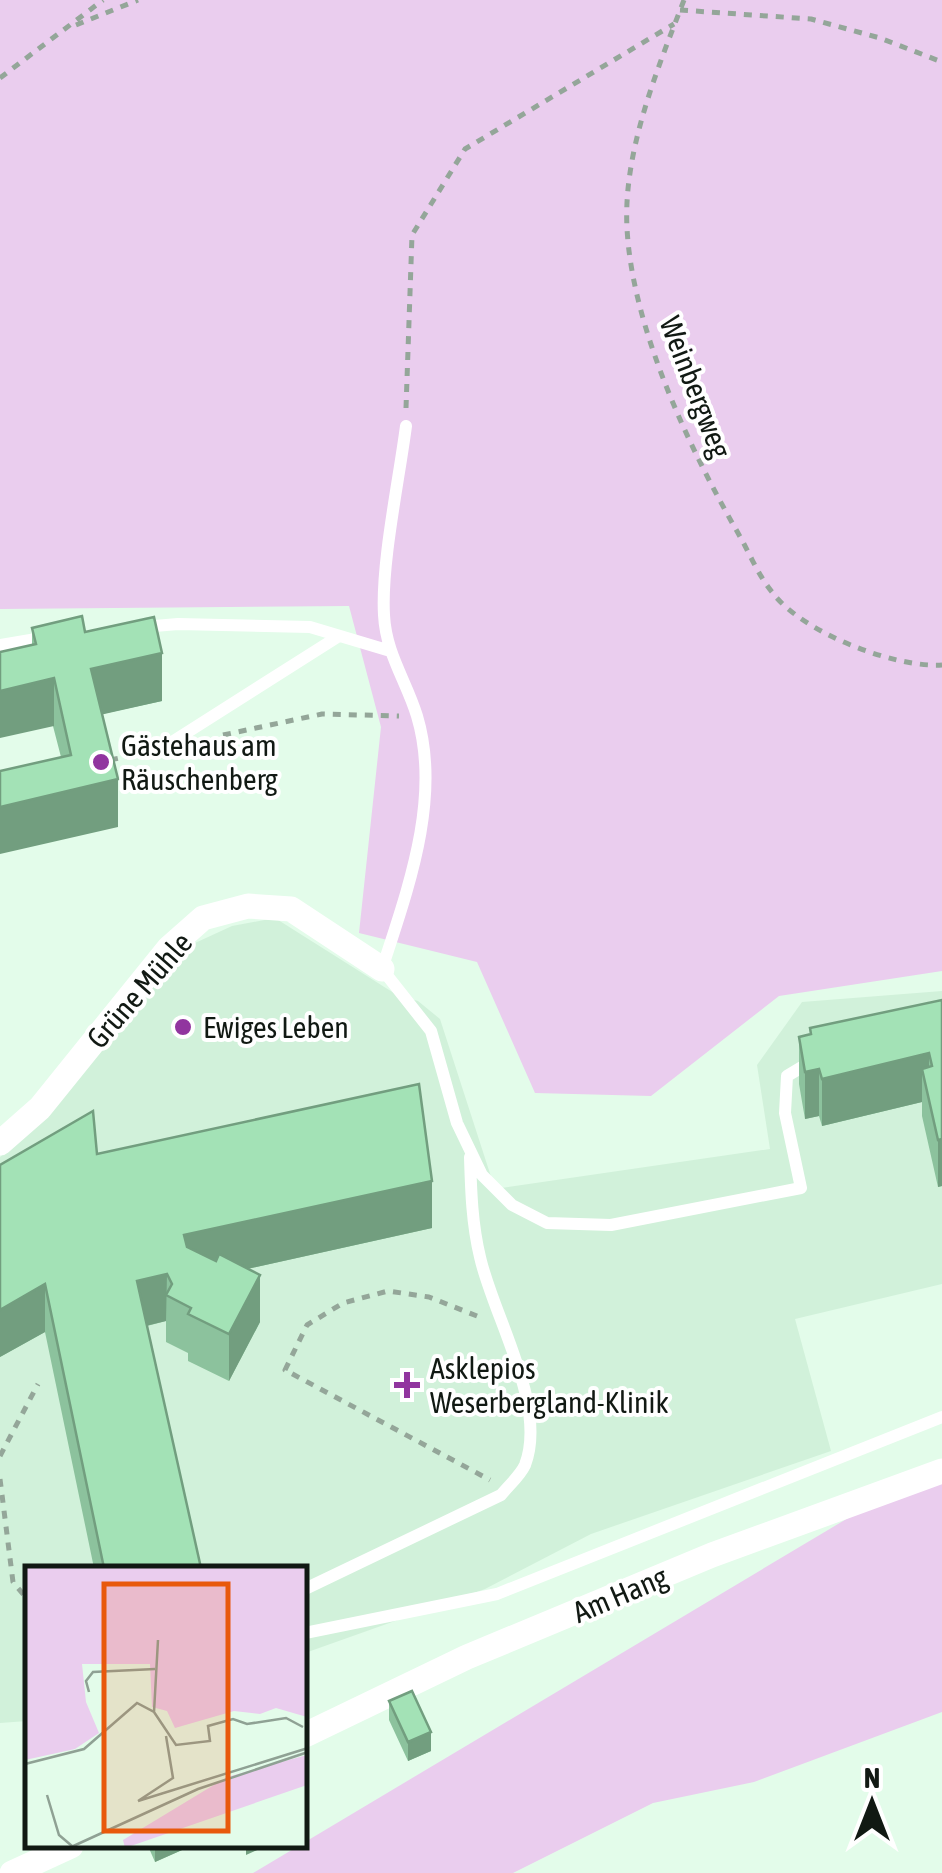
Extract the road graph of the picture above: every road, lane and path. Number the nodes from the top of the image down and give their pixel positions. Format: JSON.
{"nodes":[{"id":1,"x":102,"y":0,"type":"edge"},
{"id":2,"x":138,"y":0,"type":"edge"},
{"id":3,"x":684,"y":0,"type":"edge"},
{"id":4,"x":680,"y":10,"type":"junction"},
{"id":5,"x":674,"y":24,"type":"junction"},
{"id":6,"x":71,"y":27,"type":"junction"},
{"id":7,"x":942,"y":62,"type":"edge"},
{"id":8,"x":0,"y":78,"type":"edge"},
{"id":9,"x":406,"y":426,"type":"joint"},
{"id":10,"x":118,"y":630,"type":"edge"},
{"id":11,"x":59,"y":636,"type":"edge"},
{"id":12,"x":339,"y":636,"type":"junction"},
{"id":13,"x":0,"y":645,"type":"edge"},
{"id":14,"x":387,"y":650,"type":"junction"},
{"id":15,"x":942,"y":665,"type":"edge"},
{"id":16,"x":417,"y":717,"type":"junction"},
{"id":17,"x":215,"y":737,"type":"dead end"},
{"id":18,"x":161,"y":749,"type":"joint"},
{"id":19,"x":101,"y":762,"type":"edge"},
{"id":20,"x":382,"y":969,"type":"junction"},
{"id":21,"x":828,"y":1058,"type":"edge"},
{"id":22,"x":0,"y":1143,"type":"edge"},
{"id":23,"x":470,"y":1150,"type":"junction"},
{"id":24,"x":502,"y":1327,"type":"junction"},
{"id":25,"x":38,"y":1384,"type":"dead end"},
{"id":26,"x":942,"y":1417,"type":"edge"},
{"id":27,"x":0,"y":1456,"type":"edge"},
{"id":28,"x":942,"y":1471,"type":"edge"},
{"id":29,"x":0,"y":1479,"type":"edge"},
{"id":30,"x":506,"y":1489,"type":"junction"},
{"id":31,"x":308,"y":1587,"type":"edge"},
{"id":32,"x":25,"y":1596,"type":"edge"},
{"id":33,"x":308,"y":1633,"type":"edge"},
{"id":34,"x":308,"y":1734,"type":"edge"},
{"id":35,"x":67,"y":1848,"type":"edge"},
{"id":36,"x":12,"y":1873,"type":"edge"}],
"edges":[{"from":1,"to":6,"type":"path"},
{"from":2,"to":6,"type":"path"},
{"from":3,"to":4,"type":"path","name":"Weinbergweg"},
{"from":4,"to":5,"type":"path","name":"Weinbergweg"},
{"from":4,"to":7,"type":"path"},
{"from":5,"to":9,"type":"path"},
{"from":5,"to":15,"type":"path","name":"Weinbergweg"},
{"from":6,"to":8,"type":"path"},
{"from":9,"to":14,"type":"lane"},
{"from":10,"to":12,"type":"lane"},
{"from":11,"to":13,"type":"lane"},
{"from":12,"to":14,"type":"lane"},
{"from":12,"to":18,"type":"lane"},
{"from":14,"to":16,"type":"lane"},
{"from":16,"to":17,"type":"path"},
{"from":16,"to":20,"type":"lane"},
{"from":18,"to":19,"type":"path"},
{"from":20,"to":22,"type":"street","name":"Grüne Mühle"},
{"from":20,"to":23,"type":"lane"},
{"from":21,"to":23,"type":"lane"},
{"from":23,"to":24,"type":"lane"},
{"from":24,"to":30,"type":"lane"},
{"from":24,"to":30,"type":"path"},
{"from":25,"to":27,"type":"path"},
{"from":26,"to":33,"type":"lane"},
{"from":28,"to":34,"type":"street","name":"Am Hang"},
{"from":29,"to":32,"type":"path"},
{"from":30,"to":31,"type":"lane"},
{"from":35,"to":36,"type":"street"}]}
